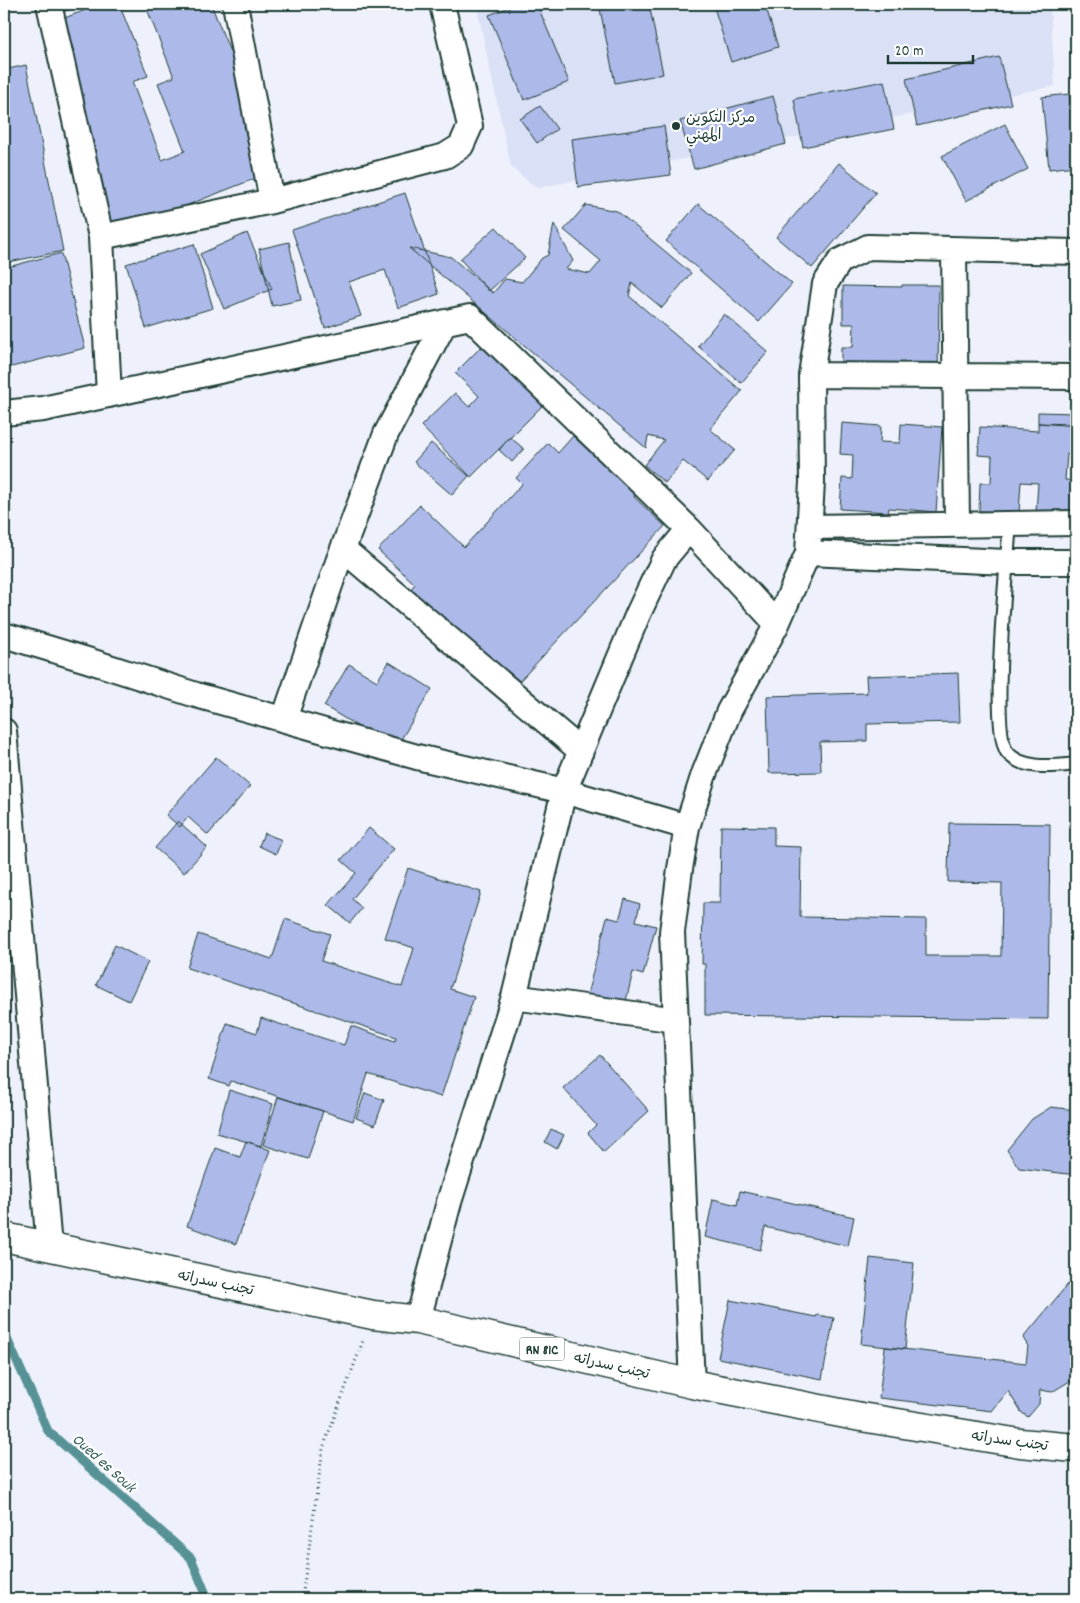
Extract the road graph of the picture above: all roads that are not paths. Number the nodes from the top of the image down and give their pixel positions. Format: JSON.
{"nodes":[{"id":1,"x":49,"y":4,"type":"edge"},
{"id":2,"x":235,"y":4,"type":"edge"},
{"id":3,"x":442,"y":4,"type":"edge"},
{"id":4,"x":272,"y":200,"type":"junction"},
{"id":5,"x":101,"y":237,"type":"junction"},
{"id":6,"x":954,"y":250,"type":"junction"},
{"id":7,"x":1076,"y":252,"type":"edge"},
{"id":8,"x":445,"y":322,"type":"junction"},
{"id":9,"x":811,"y":375,"type":"junction"},
{"id":10,"x":956,"y":376,"type":"junction"},
{"id":11,"x":1076,"y":377,"type":"edge"},
{"id":12,"x":109,"y":395,"type":"junction"},
{"id":13,"x":4,"y":413,"type":"edge"},
{"id":14,"x":1076,"y":523,"type":"edge"},
{"id":15,"x":957,"y":524,"type":"junction"},
{"id":16,"x":1010,"y":524,"type":"junction"},
{"id":17,"x":810,"y":527,"type":"junction"},
{"id":18,"x":688,"y":529,"type":"junction"},
{"id":19,"x":343,"y":550,"type":"junction"},
{"id":20,"x":808,"y":552,"type":"junction"},
{"id":21,"x":1007,"y":562,"type":"junction"},
{"id":22,"x":1076,"y":562,"type":"edge"},
{"id":23,"x":777,"y":624,"type":"junction"},
{"id":24,"x":4,"y":635,"type":"edge"},
{"id":25,"x":284,"y":719,"type":"junction"},
{"id":26,"x":4,"y":731,"type":"edge"},
{"id":27,"x":581,"y":751,"type":"junction"},
{"id":28,"x":1076,"y":764,"type":"edge"},
{"id":29,"x":564,"y":791,"type":"junction"},
{"id":30,"x":687,"y":827,"type":"junction"},
{"id":31,"x":514,"y":997,"type":"junction"},
{"id":32,"x":676,"y":1020,"type":"junction"},
{"id":33,"x":7,"y":1238,"type":"edge"},
{"id":34,"x":49,"y":1247,"type":"junction"},
{"id":35,"x":418,"y":1320,"type":"junction"},
{"id":36,"x":692,"y":1384,"type":"junction"},
{"id":37,"x":1076,"y":1448,"type":"edge"}],
"edges":[{"from":1,"to":5,"type":"street"},
{"from":2,"to":4,"type":"street"},
{"from":3,"to":4,"type":"street"},
{"from":4,"to":5,"type":"street"},
{"from":5,"to":12,"type":"street"},
{"from":6,"to":7,"type":"street"},
{"from":6,"to":9,"type":"street"},
{"from":6,"to":10,"type":"street"},
{"from":8,"to":12,"type":"street"},
{"from":8,"to":18,"type":"street"},
{"from":8,"to":19,"type":"street"},
{"from":9,"to":10,"type":"street"},
{"from":9,"to":17,"type":"street"},
{"from":10,"to":11,"type":"street"},
{"from":10,"to":15,"type":"street"},
{"from":12,"to":13,"type":"street"},
{"from":14,"to":16,"type":"street"},
{"from":15,"to":16,"type":"street"},
{"from":15,"to":17,"type":"street"},
{"from":16,"to":21,"type":"lane"},
{"from":17,"to":20,"type":"street"},
{"from":18,"to":23,"type":"street"},
{"from":18,"to":27,"type":"street"},
{"from":19,"to":25,"type":"street"},
{"from":19,"to":27,"type":"street"},
{"from":20,"to":21,"type":"street"},
{"from":20,"to":23,"type":"street"},
{"from":21,"to":22,"type":"street"},
{"from":21,"to":28,"type":"lane"},
{"from":23,"to":30,"type":"street"},
{"from":24,"to":25,"type":"street"},
{"from":25,"to":29,"type":"street"},
{"from":26,"to":34,"type":"street"},
{"from":27,"to":29,"type":"street"},
{"from":29,"to":30,"type":"street"},
{"from":29,"to":31,"type":"street"},
{"from":30,"to":32,"type":"street"},
{"from":31,"to":32,"type":"street"},
{"from":31,"to":35,"type":"street"},
{"from":32,"to":36,"type":"street"},
{"from":33,"to":34,"type":"highway","name":"تجنب سدراته","number":"RN 81C"},
{"from":34,"to":35,"type":"highway","name":"تجنب سدراته","number":"RN 81C"},
{"from":35,"to":36,"type":"highway","name":"تجنب سدراته","number":"RN 81C"},
{"from":36,"to":37,"type":"highway","name":"تجنب سدراته","number":"RN 81C"}]}
